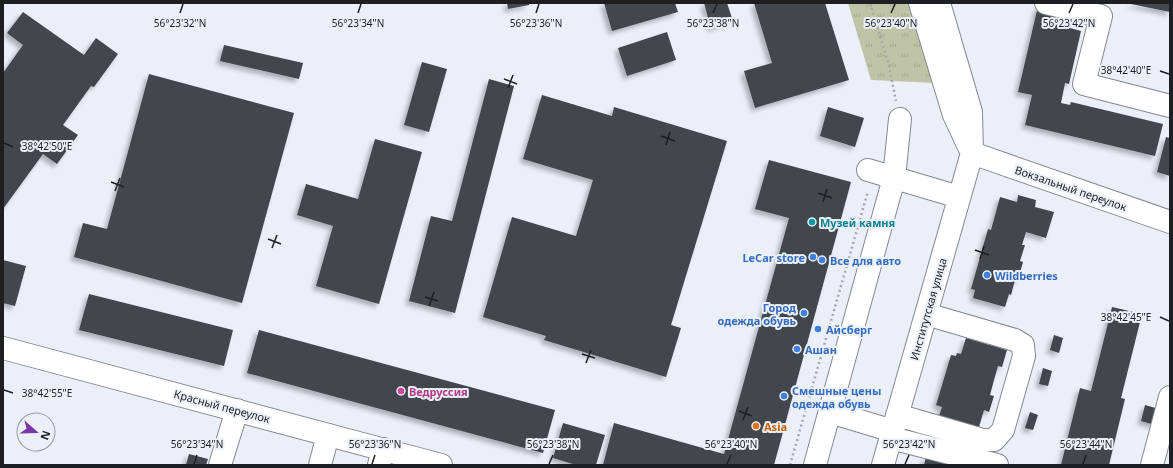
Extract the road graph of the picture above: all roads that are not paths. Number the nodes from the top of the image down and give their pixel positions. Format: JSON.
{"nodes":[{"id":1,"x":920,"y":3,"type":"edge"},
{"id":2,"x":939,"y":3,"type":"edge"},
{"id":3,"x":1046,"y":3,"type":"edge"},
{"id":4,"x":1170,"y":106,"type":"edge"},
{"id":5,"x":900,"y":119,"type":"road end"},
{"id":6,"x":972,"y":153,"type":"junction"},
{"id":7,"x":894,"y":178,"type":"junction"},
{"id":8,"x":868,"y":181,"type":"road end"},
{"id":9,"x":959,"y":197,"type":"junction"},
{"id":10,"x":1170,"y":222,"type":"edge"},
{"id":11,"x":926,"y":314,"type":"junction"},
{"id":12,"x":3,"y":348,"type":"edge"},
{"id":13,"x":1170,"y":397,"type":"edge"},
{"id":14,"x":237,"y":410,"type":"junction"},
{"id":15,"x":830,"y":412,"type":"junction"},
{"id":16,"x":894,"y":428,"type":"junction"},
{"id":17,"x":328,"y":435,"type":"junction"},
{"id":18,"x":381,"y":457,"type":"edge"},
{"id":19,"x":220,"y":465,"type":"edge"},
{"id":20,"x":320,"y":465,"type":"edge"},
{"id":21,"x":441,"y":465,"type":"edge"},
{"id":22,"x":815,"y":465,"type":"edge"},
{"id":23,"x":883,"y":465,"type":"edge"},
{"id":24,"x":997,"y":465,"type":"edge"},
{"id":25,"x":1152,"y":465,"type":"edge"}],
"edges":[{"from":1,"to":6,"type":"street"},
{"from":2,"to":6,"type":"street","name":"Институтская улица"},
{"from":3,"to":4,"type":"street"},
{"from":5,"to":7,"type":"street"},
{"from":6,"to":9,"type":"street","name":"Институтская улица"},
{"from":6,"to":10,"type":"street","name":"Вокзальный переулок"},
{"from":7,"to":8,"type":"street"},
{"from":7,"to":9,"type":"street"},
{"from":7,"to":15,"type":"street"},
{"from":9,"to":11,"type":"street","name":"Институтская улица"},
{"from":11,"to":16,"type":"street","name":"Институтская улица"},
{"from":11,"to":16,"type":"street"},
{"from":12,"to":14,"type":"street","name":"Красный переулок"},
{"from":13,"to":25,"type":"street"},
{"from":14,"to":17,"type":"street","name":"Красный переулок"},
{"from":14,"to":19,"type":"street"},
{"from":15,"to":16,"type":"street"},
{"from":15,"to":22,"type":"street"},
{"from":16,"to":23,"type":"street","name":"Институтская улица"},
{"from":16,"to":24,"type":"street"},
{"from":17,"to":18,"type":"street","name":"Красный переулок"},
{"from":17,"to":20,"type":"street"},
{"from":18,"to":21,"type":"street","name":"Красный переулок"}]}
